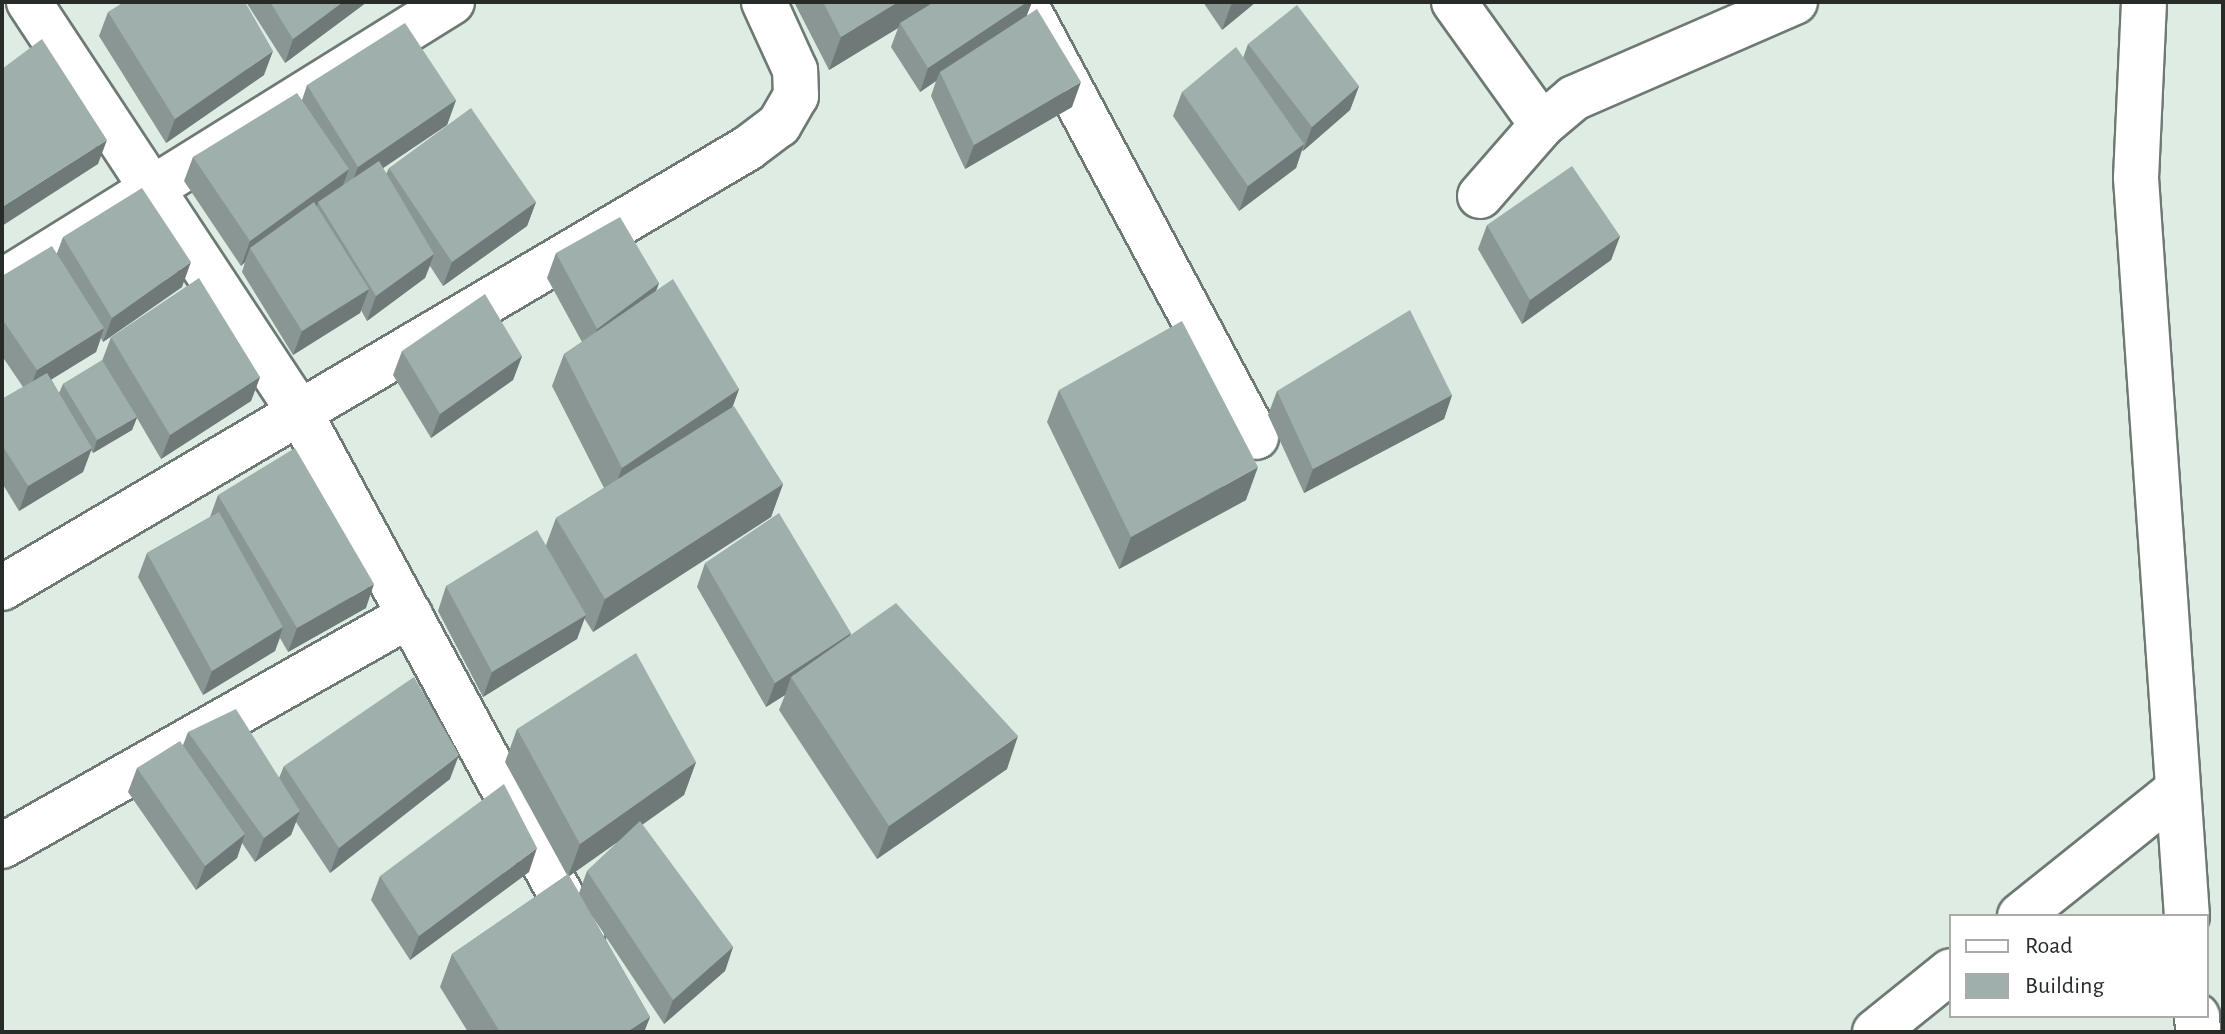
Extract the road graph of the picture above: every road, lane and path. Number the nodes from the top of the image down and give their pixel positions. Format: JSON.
{"nodes":[{"id":1,"x":29,"y":2,"type":"edge"},
{"id":2,"x":452,"y":2,"type":"edge"},
{"id":3,"x":764,"y":2,"type":"edge"},
{"id":4,"x":1024,"y":2,"type":"edge"},
{"id":5,"x":1454,"y":2,"type":"edge"},
{"id":6,"x":2144,"y":2,"type":"edge"},
{"id":7,"x":1776,"y":5,"type":"edge"},
{"id":8,"x":1542,"y":125,"type":"junction"},
{"id":9,"x":152,"y":189,"type":"junction"},
{"id":10,"x":1480,"y":196,"type":"dead end"},
{"id":11,"x":2,"y":282,"type":"edge"},
{"id":12,"x":299,"y":411,"type":"junction"},
{"id":13,"x":1256,"y":437,"type":"dead end"},
{"id":14,"x":2,"y":588,"type":"edge"},
{"id":15,"x":410,"y":615,"type":"junction"},
{"id":16,"x":2176,"y":791,"type":"junction"},
{"id":17,"x":2,"y":846,"type":"edge"},
{"id":18,"x":2022,"y":914,"type":"edge"},
{"id":19,"x":2187,"y":914,"type":"edge"},
{"id":20,"x":587,"y":944,"type":"edge"},
{"id":21,"x":1949,"y":973,"type":"edge"},
{"id":22,"x":1875,"y":1032,"type":"edge"}],
"edges":[{"from":1,"to":9,"type":"street"},
{"from":2,"to":9,"type":"street"},
{"from":3,"to":12,"type":"street"},
{"from":4,"to":13,"type":"street"},
{"from":5,"to":8,"type":"street"},
{"from":6,"to":16,"type":"street"},
{"from":7,"to":8,"type":"street"},
{"from":8,"to":10,"type":"street"},
{"from":9,"to":11,"type":"street"},
{"from":9,"to":12,"type":"street"},
{"from":12,"to":14,"type":"street"},
{"from":12,"to":15,"type":"street"},
{"from":15,"to":17,"type":"street"},
{"from":15,"to":20,"type":"street"},
{"from":16,"to":18,"type":"street"},
{"from":16,"to":19,"type":"street"},
{"from":21,"to":22,"type":"street"}]}
